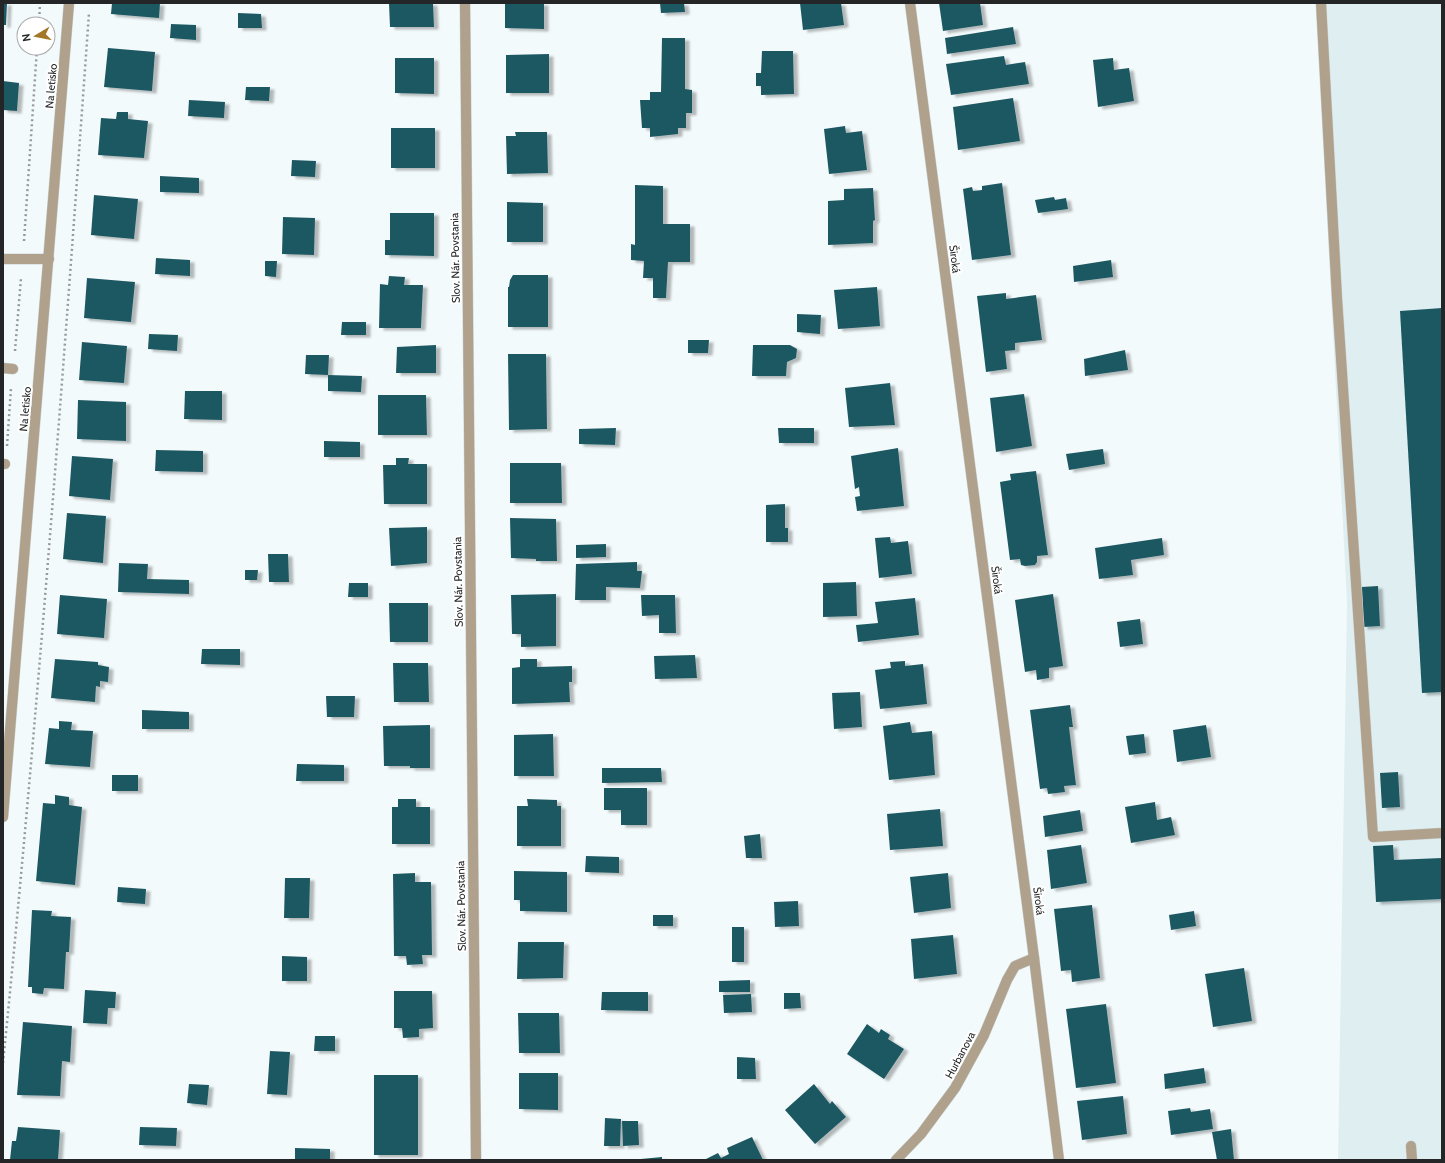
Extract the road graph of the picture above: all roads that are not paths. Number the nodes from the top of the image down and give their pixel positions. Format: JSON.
{"nodes":[{"id":1,"x":69,"y":3,"type":"edge"},
{"id":2,"x":465,"y":3,"type":"edge"},
{"id":3,"x":910,"y":3,"type":"edge"},
{"id":4,"x":1321,"y":3,"type":"edge"},
{"id":5,"x":3,"y":259,"type":"edge"},
{"id":6,"x":49,"y":259,"type":"junction"},
{"id":7,"x":3,"y":817,"type":"edge"},
{"id":8,"x":1442,"y":833,"type":"edge"},
{"id":9,"x":1034,"y":958,"type":"junction"},
{"id":10,"x":1411,"y":1146,"type":"dead end"},
{"id":11,"x":476,"y":1160,"type":"edge"},
{"id":12,"x":896,"y":1160,"type":"edge"},
{"id":13,"x":1059,"y":1160,"type":"edge"},
{"id":14,"x":1412,"y":1160,"type":"edge"}],
"edges":[{"from":1,"to":6,"type":"street","name":"Na letisko"},
{"from":2,"to":11,"type":"street","name":"Slov. Nár. Povstania"},
{"from":3,"to":9,"type":"street","name":"Široká"},
{"from":4,"to":8,"type":"street"},
{"from":5,"to":6,"type":"street"},
{"from":6,"to":7,"type":"street","name":"Na letisko"},
{"from":9,"to":12,"type":"street","name":"Hurbanova"},
{"from":9,"to":13,"type":"street","name":"Široká"},
{"from":10,"to":14,"type":"street"}]}
